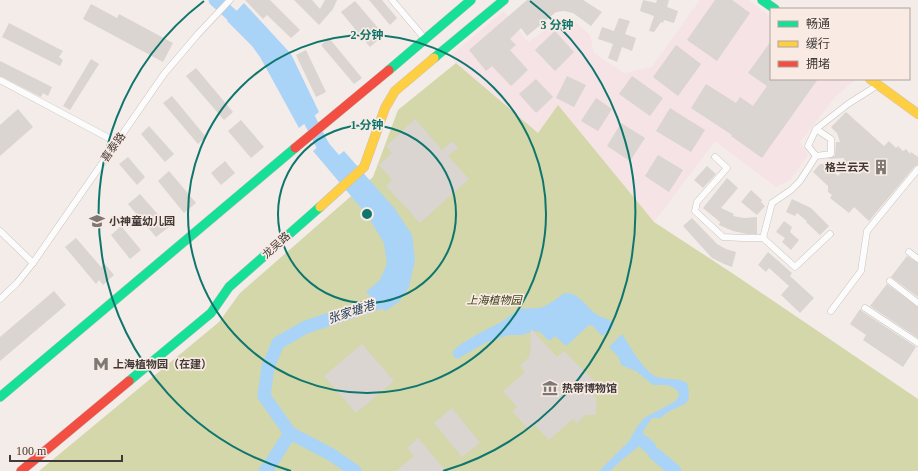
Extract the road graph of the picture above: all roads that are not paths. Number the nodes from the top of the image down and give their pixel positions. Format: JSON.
{"nodes":[{"id":1,"x":230,"y":0,"type":"edge"},
{"id":2,"x":392,"y":0,"type":"edge"},
{"id":3,"x":471,"y":0,"type":"edge"},
{"id":4,"x":504,"y":0,"type":"edge"},
{"id":5,"x":762,"y":0,"type":"edge"},
{"id":6,"x":774,"y":8,"type":"edge"},
{"id":7,"x":426,"y":40,"type":"junction"},
{"id":8,"x":0,"y":80,"type":"edge"},
{"id":9,"x":871,"y":80,"type":"edge"},
{"id":10,"x":878,"y":85,"type":"junction"},
{"id":11,"x":918,"y":114,"type":"edge"},
{"id":12,"x":816,"y":129,"type":"junction"},
{"id":13,"x":116,"y":142,"type":"junction"},
{"id":14,"x":816,"y":156,"type":"junction"},
{"id":15,"x":715,"y":157,"type":"dead end"},
{"id":16,"x":918,"y":169,"type":"edge"},
{"id":17,"x":0,"y":231,"type":"edge"},
{"id":18,"x":830,"y":234,"type":"dead end"},
{"id":19,"x":763,"y":238,"type":"junction"},
{"id":20,"x":908,"y":252,"type":"dead end"},
{"id":21,"x":918,"y":259,"type":"edge"},
{"id":22,"x":33,"y":263,"type":"junction"},
{"id":23,"x":890,"y":281,"type":"dead end"},
{"id":24,"x":0,"y":299,"type":"edge"},
{"id":25,"x":918,"y":303,"type":"edge"},
{"id":26,"x":865,"y":308,"type":"dead end"},
{"id":27,"x":831,"y":311,"type":"dead end"},
{"id":28,"x":918,"y":344,"type":"edge"},
{"id":29,"x":0,"y":397,"type":"edge"},
{"id":30,"x":21,"y":471,"type":"edge"}],
"edges":[{"from":1,"to":13,"type":"street","name":"喜泰路"},
{"from":2,"to":7,"type":"street"},
{"from":3,"to":7,"type":"main road"},
{"from":4,"to":30,"type":"main road","name":"龙吴路"},
{"from":5,"to":6,"type":"main road"},
{"from":7,"to":29,"type":"main road"},
{"from":8,"to":13,"type":"street"},
{"from":9,"to":10,"type":"main road"},
{"from":10,"to":11,"type":"main road"},
{"from":10,"to":12,"type":"street"},
{"from":12,"to":14,"type":"street"},
{"from":12,"to":14,"type":"street"},
{"from":13,"to":22,"type":"street","name":"喜泰路"},
{"from":14,"to":19,"type":"street"},
{"from":15,"to":19,"type":"street"},
{"from":16,"to":27,"type":"street"},
{"from":17,"to":22,"type":"street"},
{"from":18,"to":19,"type":"street"},
{"from":20,"to":21,"type":"street"},
{"from":22,"to":24,"type":"street","name":"喜泰路"},
{"from":23,"to":25,"type":"street"},
{"from":26,"to":28,"type":"street"}]}
